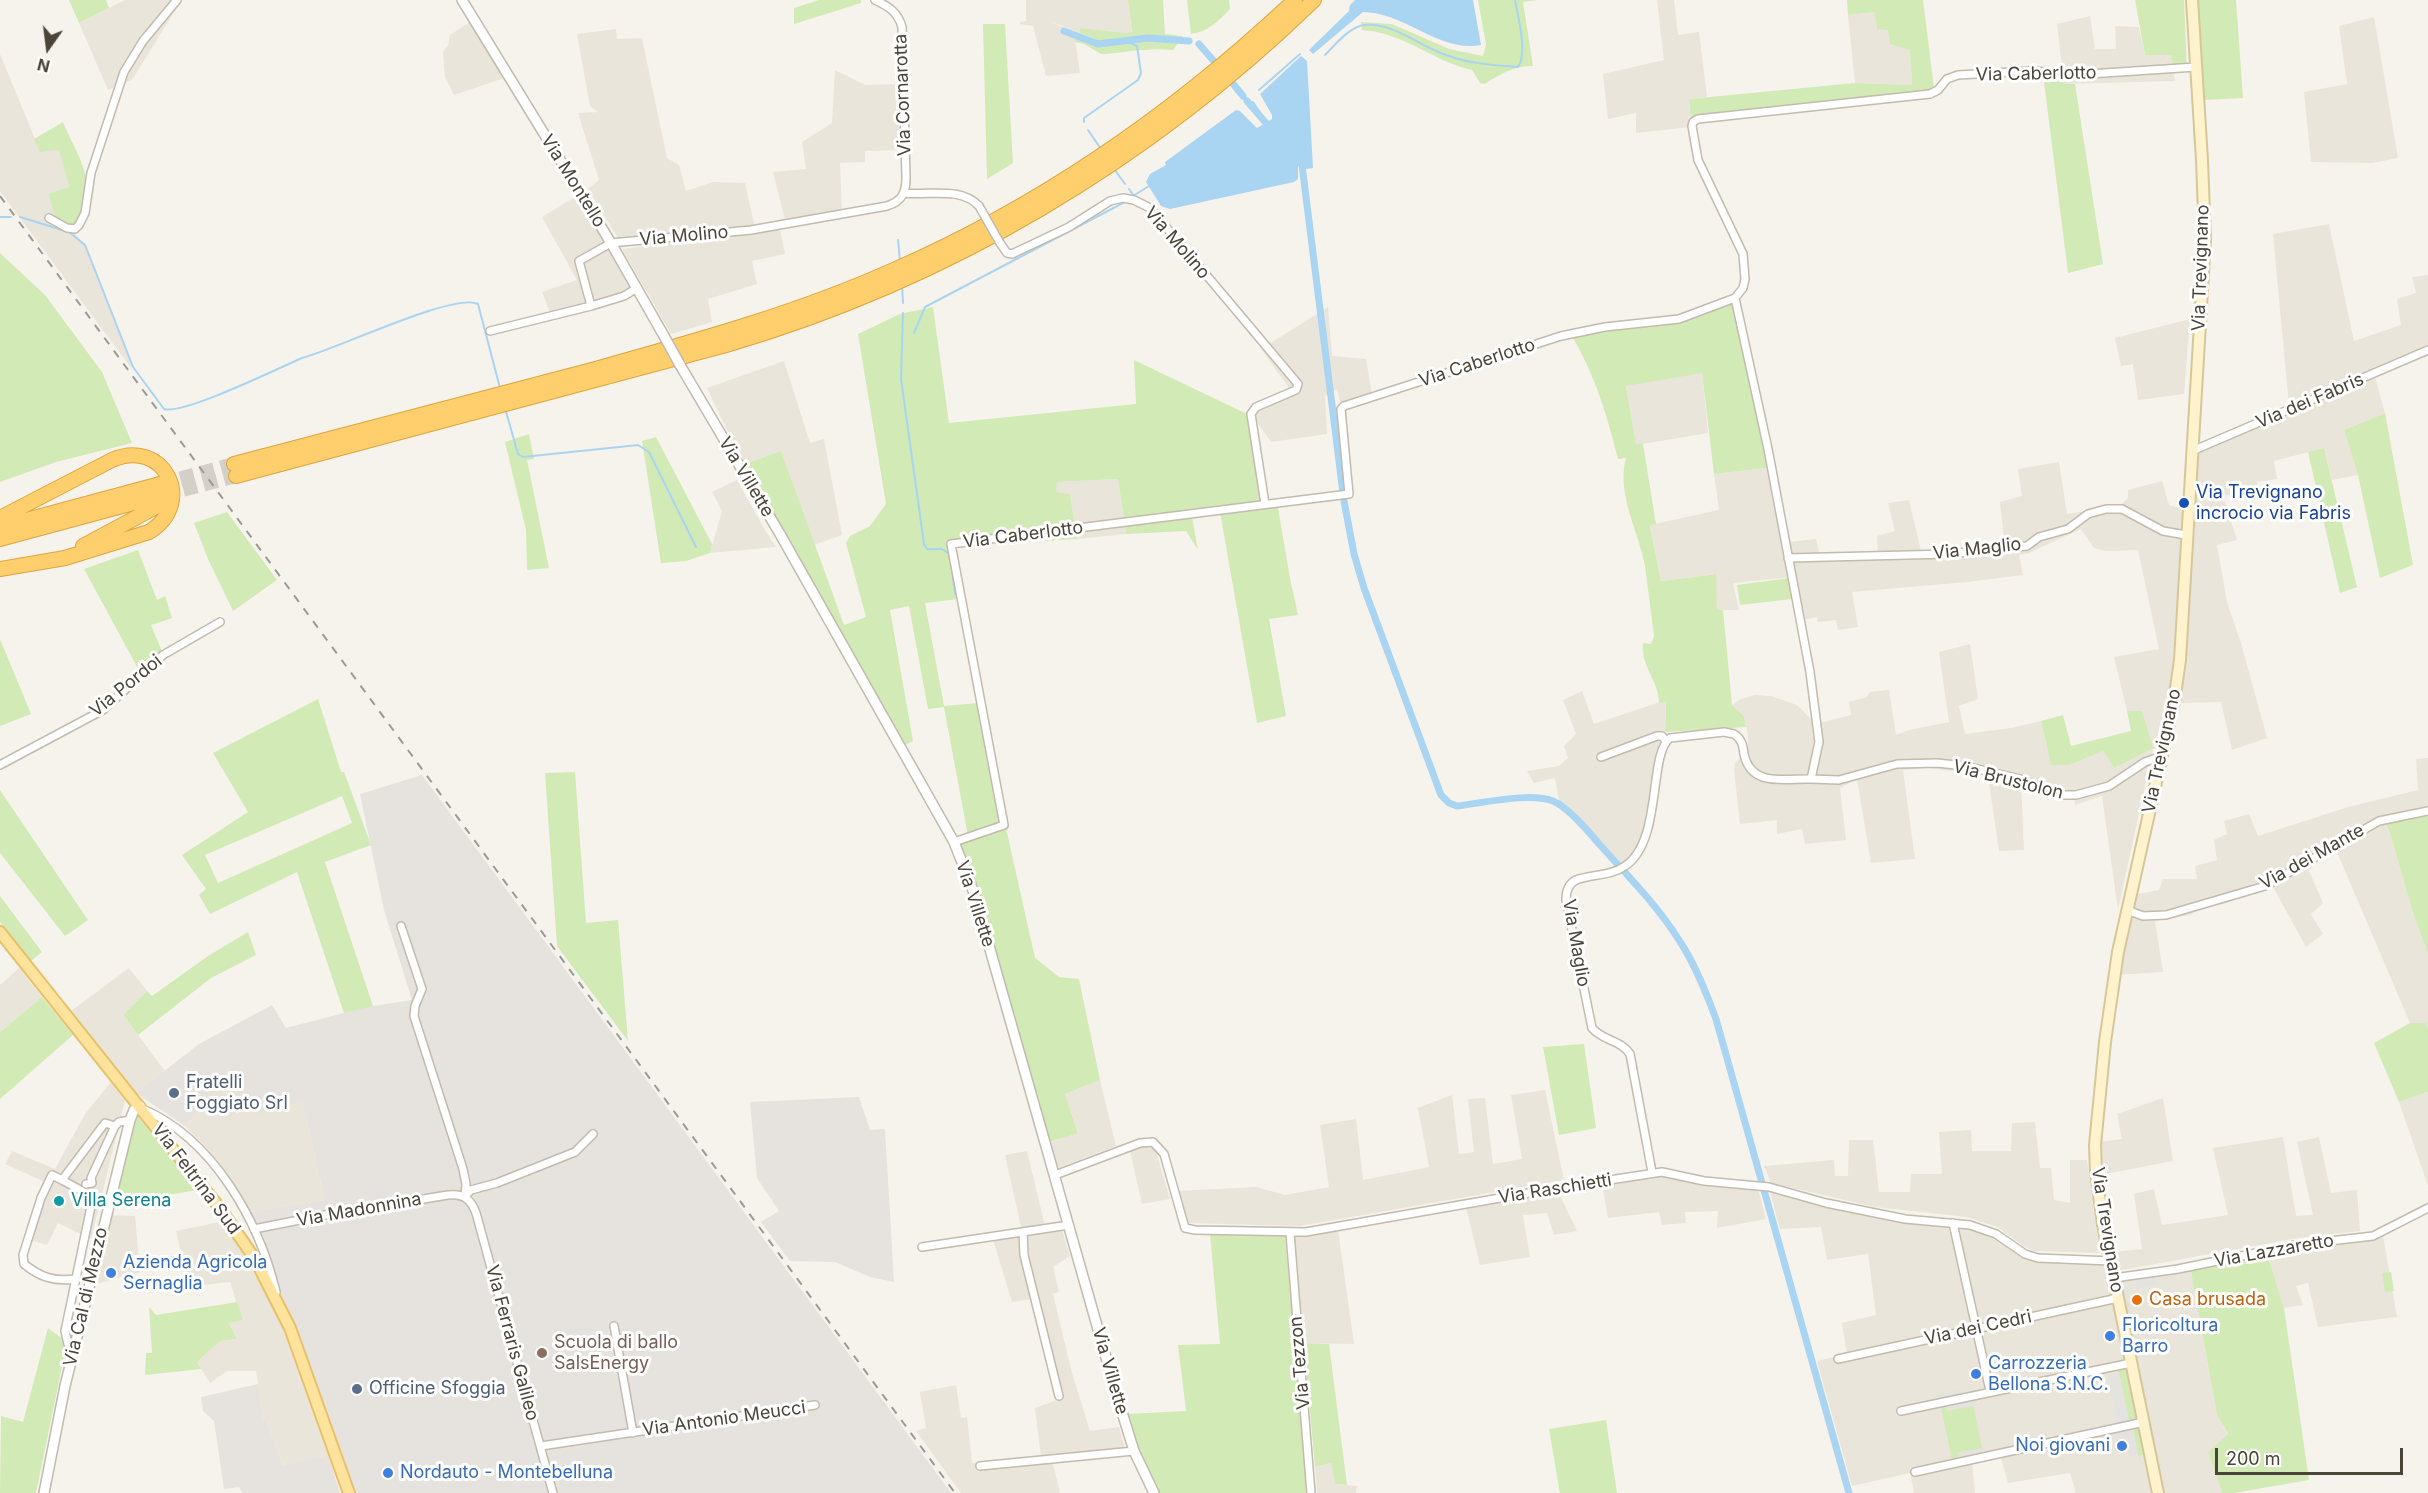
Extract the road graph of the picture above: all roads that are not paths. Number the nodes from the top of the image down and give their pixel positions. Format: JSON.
{"nodes":[{"id":1,"x":177,"y":0,"type":"edge"},
{"id":2,"x":462,"y":0,"type":"edge"},
{"id":3,"x":875,"y":0,"type":"edge"},
{"id":4,"x":1295,"y":0,"type":"edge"},
{"id":5,"x":1314,"y":0,"type":"edge"},
{"id":6,"x":2192,"y":0,"type":"edge"},
{"id":7,"x":2196,"y":67,"type":"junction"},
{"id":8,"x":904,"y":193,"type":"junction"},
{"id":9,"x":49,"y":218,"type":"dead end"},
{"id":10,"x":611,"y":243,"type":"junction"},
{"id":11,"x":637,"y":288,"type":"junction"},
{"id":12,"x":1735,"y":298,"type":"junction"},
{"id":13,"x":591,"y":306,"type":"junction"},
{"id":14,"x":490,"y":332,"type":"dead end"},
{"id":15,"x":2428,"y":350,"type":"edge"},
{"id":16,"x":680,"y":365,"type":"joint"},
{"id":17,"x":2192,"y":450,"type":"junction"},
{"id":18,"x":163,"y":494,"type":"junction"},
{"id":19,"x":1265,"y":504,"type":"junction"},
{"id":20,"x":0,"y":518,"type":"edge"},
{"id":21,"x":0,"y":527,"type":"edge"},
{"id":22,"x":2186,"y":535,"type":"junction"},
{"id":23,"x":0,"y":539,"type":"edge"},
{"id":24,"x":1788,"y":558,"type":"junction"},
{"id":25,"x":39,"y":561,"type":"junction"},
{"id":26,"x":0,"y":569,"type":"edge"},
{"id":27,"x":220,"y":622,"type":"dead end"},
{"id":28,"x":1666,"y":741,"type":"junction"},
{"id":29,"x":2162,"y":756,"type":"junction"},
{"id":30,"x":1601,"y":758,"type":"dead end"},
{"id":31,"x":0,"y":765,"type":"edge"},
{"id":32,"x":1811,"y":779,"type":"junction"},
{"id":33,"x":2428,"y":811,"type":"edge"},
{"id":34,"x":954,"y":842,"type":"junction"},
{"id":35,"x":2127,"y":910,"type":"junction"},
{"id":36,"x":401,"y":926,"type":"dead end"},
{"id":37,"x":0,"y":932,"type":"edge"},
{"id":38,"x":141,"y":1107,"type":"junction"},
{"id":39,"x":130,"y":1120,"type":"junction"},
{"id":40,"x":115,"y":1125,"type":"junction"},
{"id":41,"x":593,"y":1134,"type":"dead end"},
{"id":42,"x":1652,"y":1172,"type":"junction"},
{"id":43,"x":1055,"y":1176,"type":"junction"},
{"id":44,"x":62,"y":1180,"type":"junction"},
{"id":45,"x":84,"y":1192,"type":"junction"},
{"id":46,"x":465,"y":1197,"type":"junction"},
{"id":47,"x":2428,"y":1208,"type":"edge"},
{"id":48,"x":1953,"y":1223,"type":"junction"},
{"id":49,"x":1069,"y":1225,"type":"junction"},
{"id":50,"x":254,"y":1229,"type":"junction"},
{"id":51,"x":1023,"y":1232,"type":"junction"},
{"id":52,"x":1290,"y":1233,"type":"junction"},
{"id":53,"x":922,"y":1247,"type":"dead end"},
{"id":54,"x":2111,"y":1261,"type":"junction"},
{"id":55,"x":2114,"y":1278,"type":"junction"},
{"id":56,"x":76,"y":1279,"type":"junction"},
{"id":57,"x":2118,"y":1298,"type":"junction"},
{"id":58,"x":277,"y":1300,"type":"junction"},
{"id":59,"x":614,"y":1326,"type":"dead end"},
{"id":60,"x":1976,"y":1328,"type":"junction"},
{"id":61,"x":68,"y":1344,"type":"dead end"},
{"id":62,"x":1838,"y":1359,"type":"dead end"},
{"id":63,"x":2131,"y":1363,"type":"junction"},
{"id":64,"x":1990,"y":1391,"type":"junction"},
{"id":65,"x":1059,"y":1396,"type":"dead end"},
{"id":66,"x":815,"y":1406,"type":"dead end"},
{"id":67,"x":1901,"y":1411,"type":"dead end"},
{"id":68,"x":2144,"y":1422,"type":"junction"},
{"id":69,"x":633,"y":1432,"type":"junction"},
{"id":70,"x":540,"y":1446,"type":"junction"},
{"id":71,"x":1134,"y":1451,"type":"junction"},
{"id":72,"x":980,"y":1466,"type":"dead end"},
{"id":73,"x":1915,"y":1472,"type":"dead end"},
{"id":74,"x":44,"y":1493,"type":"edge"},
{"id":75,"x":349,"y":1493,"type":"edge"},
{"id":76,"x":553,"y":1493,"type":"edge"},
{"id":77,"x":1154,"y":1493,"type":"edge"},
{"id":78,"x":1311,"y":1493,"type":"edge"},
{"id":79,"x":2158,"y":1493,"type":"edge"}],
"edges":[{"from":1,"to":9,"type":"street"},
{"from":2,"to":10,"type":"street","name":"Via Montello"},
{"from":3,"to":8,"type":"street","name":"Via Cornarotta"},
{"from":4,"to":5,"type":"highway"},
{"from":6,"to":7,"type":"main road","name":"Via Trevignano"},
{"from":7,"to":12,"type":"street","name":"Via Caberlotto"},
{"from":7,"to":17,"type":"main road","name":"Via Trevignano"},
{"from":8,"to":10,"type":"street","name":"Via Molino"},
{"from":8,"to":19,"type":"street","name":"Via Molino","bridge":true},
{"from":10,"to":11,"type":"street","name":"Via Montello"},
{"from":10,"to":13,"type":"street"},
{"from":11,"to":13,"type":"street"},
{"from":11,"to":16,"type":"street","name":"Via Montello","bridge":true},
{"from":12,"to":19,"type":"street","name":"Via Caberlotto"},
{"from":12,"to":24,"type":"street"},
{"from":13,"to":14,"type":"street"},
{"from":15,"to":17,"type":"street","name":"Via dei Fabris"},
{"from":16,"to":34,"type":"street","name":"Via Villette"},
{"from":17,"to":22,"type":"main road","name":"Via Trevignano"},
{"from":18,"to":21,"type":"highway"},
{"from":18,"to":23,"type":"highway"},
{"from":18,"to":25,"type":"highway"},
{"from":19,"to":34,"type":"street","name":"Via Caberlotto"},
{"from":20,"to":25,"type":"highway"},
{"from":22,"to":24,"type":"street","name":"Via Maglio"},
{"from":22,"to":29,"type":"main road","name":"Via Trevignano"},
{"from":24,"to":32,"type":"street"},
{"from":25,"to":26,"type":"highway"},
{"from":27,"to":31,"type":"street","name":"Via Pordoi"},
{"from":28,"to":30,"type":"street"},
{"from":28,"to":32,"type":"street"},
{"from":28,"to":42,"type":"street","name":"Via Maglio"},
{"from":29,"to":32,"type":"street","name":"Via Brustolon"},
{"from":29,"to":35,"type":"main road","name":"Via Trevignano"},
{"from":33,"to":35,"type":"street","name":"Via dei Mante"},
{"from":34,"to":43,"type":"street","name":"Via Villette"},
{"from":35,"to":54,"type":"main road","name":"Via Trevignano"},
{"from":36,"to":46,"type":"street","name":"Via Ferraris Galileo"},
{"from":37,"to":38,"type":"main road","name":"Via Feltrina Sud"},
{"from":38,"to":39,"type":"street","name":"Via Cal di Mezzo"},
{"from":38,"to":50,"type":"street"},
{"from":38,"to":58,"type":"main road","name":"Via Feltrina Sud"},
{"from":39,"to":40,"type":"street"},
{"from":39,"to":74,"type":"street","name":"Via Cal di Mezzo"},
{"from":40,"to":44,"type":"street"},
{"from":40,"to":45,"type":"street"},
{"from":41,"to":46,"type":"street"},
{"from":42,"to":48,"type":"street","name":"Via Raschietti"},
{"from":42,"to":52,"type":"street","name":"Via Raschietti"},
{"from":43,"to":49,"type":"street","name":"Via Villette"},
{"from":43,"to":52,"type":"street","name":"Via Raschietti"},
{"from":44,"to":45,"type":"street"},
{"from":44,"to":56,"type":"street"},
{"from":45,"to":56,"type":"street"},
{"from":46,"to":50,"type":"street","name":"Via Madonnina"},
{"from":46,"to":70,"type":"street","name":"Via Ferraris Galileo"},
{"from":47,"to":55,"type":"street","name":"Via Lazzaretto"},
{"from":48,"to":54,"type":"street","name":"Via Raschietti"},
{"from":48,"to":60,"type":"street"},
{"from":49,"to":51,"type":"street"},
{"from":49,"to":71,"type":"street","name":"Via Villette"},
{"from":50,"to":58,"type":"street"},
{"from":51,"to":53,"type":"street"},
{"from":51,"to":65,"type":"street"},
{"from":52,"to":78,"type":"street","name":"Via Tezzon"},
{"from":54,"to":55,"type":"main road","name":"Via Trevignano"},
{"from":55,"to":57,"type":"main road","name":"Via Trevignano"},
{"from":56,"to":61,"type":"street"},
{"from":57,"to":60,"type":"street","name":"Via dei Cedri"},
{"from":57,"to":63,"type":"main road","name":"Via Trevignano"},
{"from":58,"to":75,"type":"main road","name":"Via Feltrina Sud"},
{"from":59,"to":69,"type":"street","name":"Via Antonio Meucci"},
{"from":60,"to":62,"type":"street","name":"Via dei Cedri"},
{"from":60,"to":64,"type":"street"},
{"from":63,"to":64,"type":"street"},
{"from":63,"to":68,"type":"main road","name":"Via Trevignano"},
{"from":64,"to":67,"type":"street"},
{"from":66,"to":69,"type":"street","name":"Via Antonio Meucci"},
{"from":68,"to":73,"type":"street"},
{"from":68,"to":79,"type":"main road","name":"Via Trevignano"},
{"from":69,"to":70,"type":"street","name":"Via Antonio Meucci"},
{"from":70,"to":76,"type":"street","name":"Via Ferraris Galileo"},
{"from":71,"to":72,"type":"street"},
{"from":71,"to":77,"type":"street","name":"Via Villette"}]}
